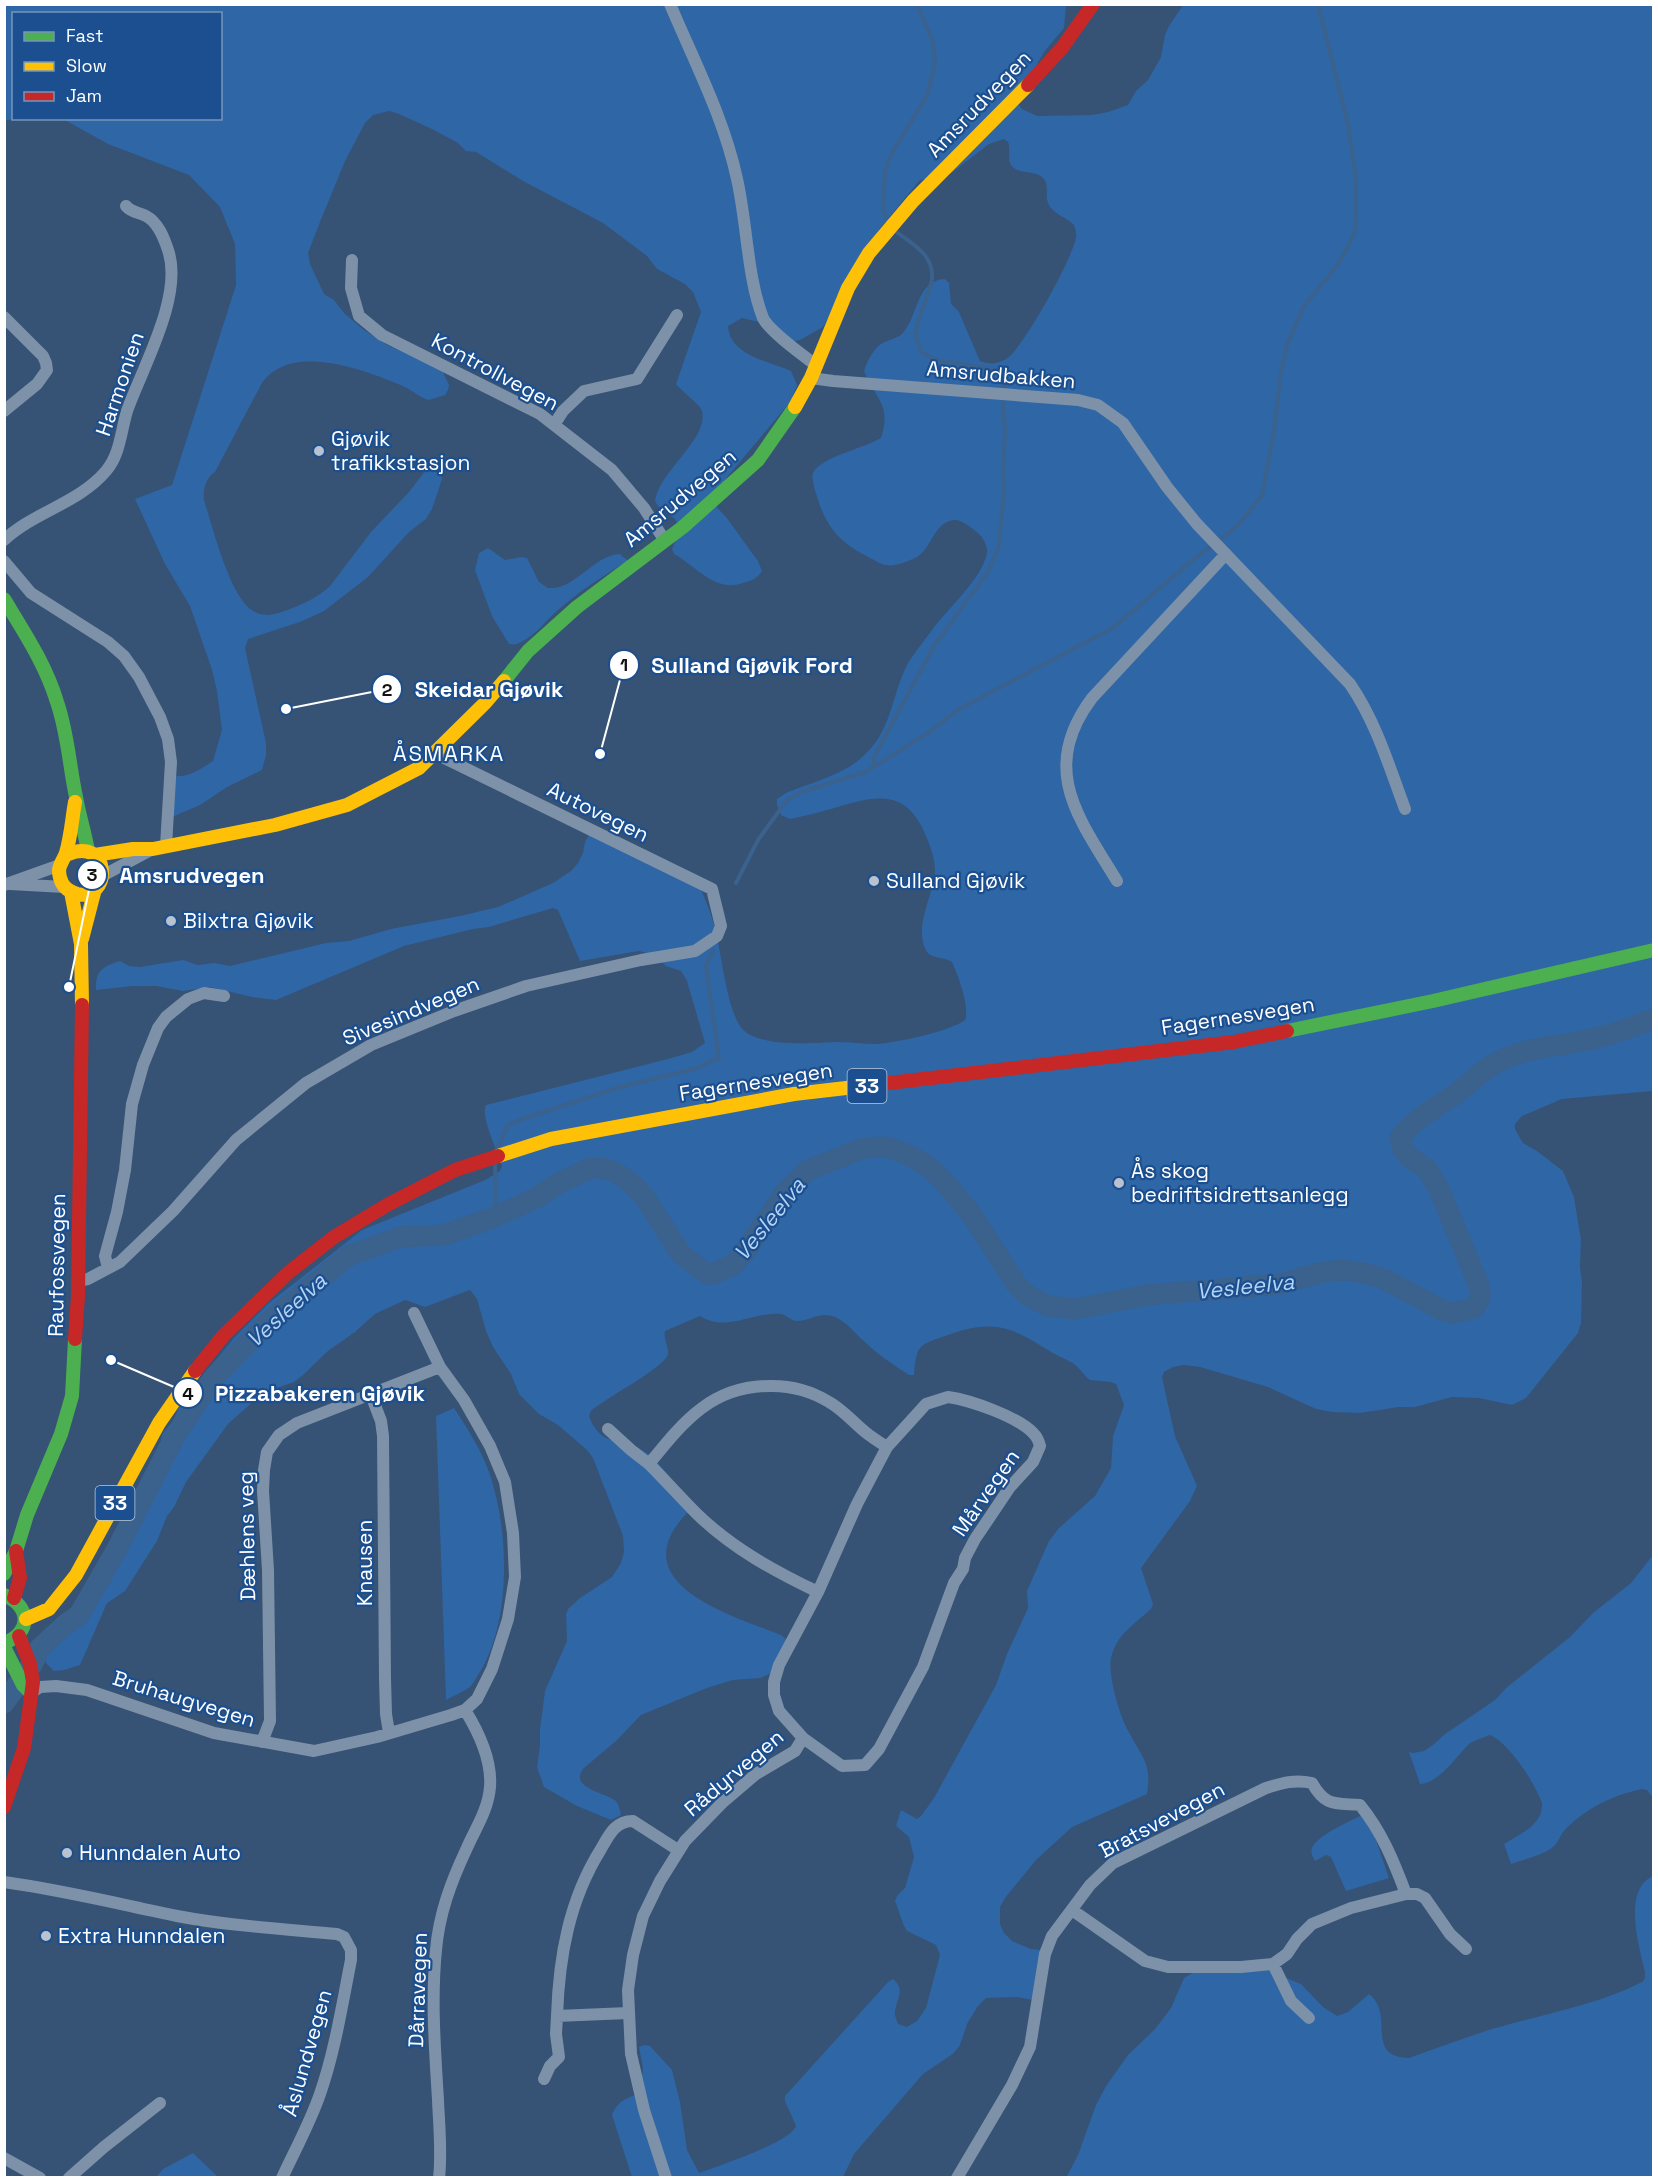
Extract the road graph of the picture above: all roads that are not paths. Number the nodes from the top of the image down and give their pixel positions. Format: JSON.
{"nodes":[{"id":1,"x":670,"y":4,"type":"edge"},
{"id":2,"x":1093,"y":4,"type":"edge"},
{"id":3,"x":126,"y":206,"type":"dead end"},
{"id":4,"x":352,"y":260,"type":"dead end"},
{"id":5,"x":677,"y":315,"type":"dead end"},
{"id":6,"x":4,"y":317,"type":"edge"},
{"id":7,"x":814,"y":372,"type":"junction"},
{"id":8,"x":4,"y":411,"type":"edge"},
{"id":9,"x":554,"y":425,"type":"junction"},
{"id":10,"x":4,"y":540,"type":"edge"},
{"id":11,"x":666,"y":541,"type":"junction"},
{"id":12,"x":1226,"y":554,"type":"junction"},
{"id":13,"x":4,"y":561,"type":"edge"},
{"id":14,"x":6,"y":602,"type":"edge"},
{"id":15,"x":435,"y":753,"type":"junction"},
{"id":16,"x":76,"y":798,"type":"junction"},
{"id":17,"x":1405,"y":809,"type":"dead end"},
{"id":18,"x":159,"y":847,"type":"junction"},
{"id":19,"x":92,"y":853,"type":"junction"},
{"id":20,"x":63,"y":860,"type":"junction"},
{"id":21,"x":102,"y":876,"type":"junction"},
{"id":22,"x":1117,"y":881,"type":"dead end"},
{"id":23,"x":7,"y":884,"type":"edge"},
{"id":24,"x":68,"y":889,"type":"junction"},
{"id":25,"x":95,"y":889,"type":"junction"},
{"id":26,"x":721,"y":926,"type":"joint"},
{"id":27,"x":81,"y":944,"type":"junction"},
{"id":28,"x":1653,"y":950,"type":"edge"},
{"id":29,"x":224,"y":996,"type":"dead end"},
{"id":30,"x":108,"y":1268,"type":"junction"},
{"id":31,"x":78,"y":1281,"type":"junction"},
{"id":32,"x":414,"y":1313,"type":"dead end"},
{"id":33,"x":440,"y":1367,"type":"junction"},
{"id":34,"x":371,"y":1395,"type":"junction"},
{"id":35,"x":608,"y":1429,"type":"dead end"},
{"id":36,"x":887,"y":1447,"type":"junction"},
{"id":37,"x":649,"y":1464,"type":"junction"},
{"id":38,"x":16,"y":1551,"type":"junction"},
{"id":39,"x":4,"y":1574,"type":"edge"},
{"id":40,"x":818,"y":1592,"type":"junction"},
{"id":41,"x":59,"y":1595,"type":"junction"},
{"id":42,"x":13,"y":1599,"type":"edge"},
{"id":43,"x":26,"y":1619,"type":"junction"},
{"id":44,"x":19,"y":1636,"type":"junction"},
{"id":45,"x":4,"y":1645,"type":"edge"},
{"id":46,"x":31,"y":1693,"type":"junction"},
{"id":47,"x":465,"y":1710,"type":"junction"},
{"id":48,"x":389,"y":1733,"type":"junction"},
{"id":49,"x":803,"y":1738,"type":"junction"},
{"id":50,"x":262,"y":1742,"type":"junction"},
{"id":51,"x":4,"y":1807,"type":"edge"},
{"id":52,"x":678,"y":1850,"type":"junction"},
{"id":53,"x":4,"y":1882,"type":"edge"},
{"id":54,"x":1406,"y":1894,"type":"junction"},
{"id":55,"x":1072,"y":1910,"type":"junction"},
{"id":56,"x":1466,"y":1949,"type":"dead end"},
{"id":57,"x":1273,"y":1964,"type":"junction"},
{"id":58,"x":628,"y":2013,"type":"junction"},
{"id":59,"x":557,"y":2016,"type":"junction"},
{"id":60,"x":1309,"y":2018,"type":"dead end"},
{"id":61,"x":544,"y":2079,"type":"dead end"},
{"id":62,"x":160,"y":2103,"type":"dead end"},
{"id":63,"x":4,"y":2158,"type":"edge"},
{"id":64,"x":40,"y":2178,"type":"edge"},
{"id":65,"x":69,"y":2178,"type":"edge"},
{"id":66,"x":282,"y":2178,"type":"edge"},
{"id":67,"x":439,"y":2178,"type":"edge"},
{"id":68,"x":666,"y":2178,"type":"edge"},
{"id":69,"x":957,"y":2178,"type":"edge"}],
"edges":[{"from":1,"to":7,"type":"street"},
{"from":2,"to":7,"type":"main road","name":"Amsrudvegen"},
{"from":3,"to":10,"type":"street","name":"Harmonien"},
{"from":4,"to":9,"type":"street","name":"Kontrollvegen"},
{"from":5,"to":9,"type":"street"},
{"from":6,"to":8,"type":"street"},
{"from":7,"to":11,"type":"main road","name":"Amsrudvegen"},
{"from":7,"to":12,"type":"street","name":"Amsrudbakken"},
{"from":9,"to":11,"type":"street","name":"Kontrollvegen"},
{"from":11,"to":15,"type":"main road","name":"Amsrudvegen"},
{"from":12,"to":17,"type":"street","name":"Amsrudbakken"},
{"from":12,"to":22,"type":"street"},
{"from":13,"to":18,"type":"street"},
{"from":14,"to":16,"type":"main road","name":"Raufossvegen"},
{"from":15,"to":18,"type":"main road","name":"Amsrudvegen"},
{"from":15,"to":26,"type":"street","name":"Autovegen"},
{"from":16,"to":19,"type":"main road","name":"Raufossvegen"},
{"from":16,"to":20,"type":"main road","name":"Raufossvegen"},
{"from":18,"to":19,"type":"main road","name":"Amsrudvegen"},
{"from":18,"to":21,"type":"street","name":"Amsrudvegen"},
{"from":19,"to":20,"type":"main road"},
{"from":19,"to":21,"type":"main road","name":"Raufossvegen"},
{"from":20,"to":23,"type":"street"},
{"from":20,"to":24,"type":"main road","name":"Raufossvegen"},
{"from":21,"to":25,"type":"main road","name":"Raufossvegen"},
{"from":23,"to":24,"type":"street"},
{"from":24,"to":25,"type":"main road"},
{"from":24,"to":27,"type":"main road","name":"Raufossvegen"},
{"from":25,"to":27,"type":"main road","name":"Raufossvegen"},
{"from":26,"to":30,"type":"street","name":"Sivesindvegen"},
{"from":27,"to":31,"type":"main road","name":"Raufossvegen"},
{"from":28,"to":41,"type":"main road","name":"Fagernesvegen","number":"33"},
{"from":29,"to":30,"type":"street"},
{"from":30,"to":31,"type":"street","name":"Sivesindvegen"},
{"from":31,"to":38,"type":"main road","name":"Raufossvegen"},
{"from":32,"to":33,"type":"street"},
{"from":33,"to":34,"type":"street","name":"Dæhlens veg"},
{"from":33,"to":47,"type":"street"},
{"from":34,"to":48,"type":"street","name":"Knausen"},
{"from":34,"to":50,"type":"street","name":"Dæhlens veg"},
{"from":35,"to":37,"type":"street"},
{"from":36,"to":37,"type":"street"},
{"from":36,"to":40,"type":"street","name":"Mårvegen"},
{"from":36,"to":49,"type":"street","name":"Mårvegen"},
{"from":37,"to":40,"type":"street"},
{"from":38,"to":39,"type":"main road","name":"Raufossvegen"},
{"from":38,"to":42,"type":"main road"},
{"from":40,"to":49,"type":"street","name":"Mårvegen"},
{"from":41,"to":42,"type":"main road"},
{"from":41,"to":43,"type":"main road","name":"Fagernesvegen","number":"33"},
{"from":42,"to":43,"type":"main road"},
{"from":43,"to":44,"type":"main road"},
{"from":44,"to":45,"type":"main road"},
{"from":44,"to":46,"type":"main road"},
{"from":45,"to":46,"type":"main road"},
{"from":46,"to":50,"type":"street","name":"Bruhaugvegen"},
{"from":46,"to":51,"type":"main road"},
{"from":47,"to":48,"type":"street","name":"Bruhaugvegen"},
{"from":47,"to":67,"type":"street","name":"Dårravegen"},
{"from":48,"to":50,"type":"street","name":"Bruhaugvegen"},
{"from":49,"to":52,"type":"street","name":"Rådyrvegen"},
{"from":52,"to":58,"type":"street","name":"Rådyrvegen"},
{"from":52,"to":59,"type":"street"},
{"from":53,"to":66,"type":"street","name":"Åslundvegen"},
{"from":54,"to":55,"type":"street","name":"Bratsvevegen"},
{"from":54,"to":56,"type":"street"},
{"from":54,"to":57,"type":"street"},
{"from":55,"to":57,"type":"street"},
{"from":55,"to":69,"type":"street","name":"Bratsvevegen"},
{"from":57,"to":60,"type":"street"},
{"from":58,"to":59,"type":"street"},
{"from":58,"to":68,"type":"street","name":"Rådyrvegen"},
{"from":59,"to":61,"type":"street"},
{"from":62,"to":65,"type":"street"},
{"from":63,"to":64,"type":"street"}]}
